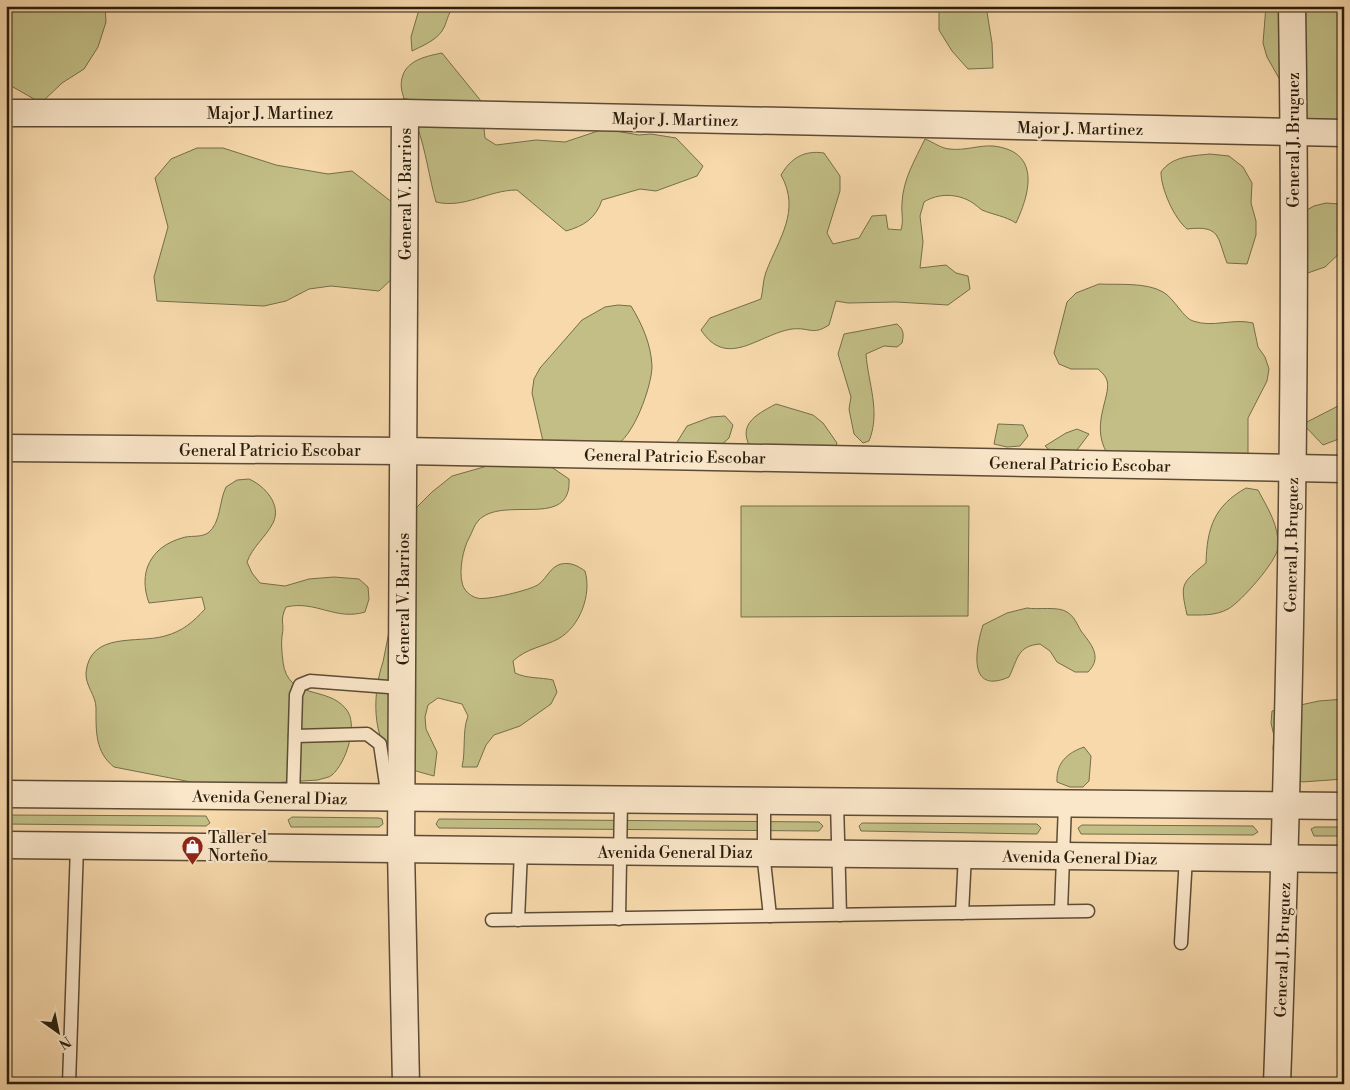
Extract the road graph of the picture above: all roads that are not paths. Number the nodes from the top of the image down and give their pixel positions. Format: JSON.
{"nodes":[{"id":1,"x":1292,"y":6,"type":"edge"},
{"id":2,"x":6,"y":112,"type":"edge"},
{"id":3,"x":405,"y":114,"type":"junction"},
{"id":4,"x":1294,"y":133,"type":"junction"},
{"id":5,"x":1344,"y":133,"type":"edge"},
{"id":6,"x":6,"y":448,"type":"edge"},
{"id":7,"x":404,"y":451,"type":"junction"},
{"id":8,"x":1292,"y":468,"type":"junction"},
{"id":9,"x":1344,"y":468,"type":"edge"},
{"id":10,"x":402,"y":688,"type":"junction"},
{"id":11,"x":295,"y":736,"type":"junction"},
{"id":12,"x":391,"y":743,"type":"junction"},
{"id":13,"x":6,"y":794,"type":"edge"},
{"id":14,"x":293,"y":797,"type":"junction"},
{"id":15,"x":395,"y":798,"type":"junction"},
{"id":16,"x":620,"y":800,"type":"junction"},
{"id":17,"x":764,"y":801,"type":"junction"},
{"id":18,"x":837,"y":802,"type":"junction"},
{"id":19,"x":1065,"y":804,"type":"junction"},
{"id":20,"x":1287,"y":806,"type":"junction"},
{"id":21,"x":1344,"y":806,"type":"edge"},
{"id":22,"x":6,"y":845,"type":"edge"},
{"id":23,"x":77,"y":846,"type":"junction"},
{"id":24,"x":401,"y":850,"type":"junction"},
{"id":25,"x":522,"y":851,"type":"junction"},
{"id":26,"x":619,"y":852,"type":"junction"},
{"id":27,"x":764,"y":853,"type":"junction"},
{"id":28,"x":838,"y":854,"type":"junction"},
{"id":29,"x":965,"y":856,"type":"junction"},
{"id":30,"x":1063,"y":856,"type":"junction"},
{"id":31,"x":1186,"y":858,"type":"junction"},
{"id":32,"x":1285,"y":859,"type":"junction"},
{"id":33,"x":1344,"y":859,"type":"edge"},
{"id":34,"x":1061,"y":911,"type":"junction"},
{"id":35,"x":1088,"y":911,"type":"dead end"},
{"id":36,"x":962,"y":913,"type":"junction"},
{"id":37,"x":840,"y":915,"type":"junction"},
{"id":38,"x":770,"y":916,"type":"junction"},
{"id":39,"x":619,"y":919,"type":"junction"},
{"id":40,"x":492,"y":920,"type":"dead end"},
{"id":41,"x":518,"y":920,"type":"junction"},
{"id":42,"x":1181,"y":943,"type":"dead end"},
{"id":43,"x":69,"y":1084,"type":"edge"},
{"id":44,"x":406,"y":1084,"type":"edge"},
{"id":45,"x":1276,"y":1084,"type":"edge"}],
"edges":[{"from":1,"to":4,"type":"street","name":"General J. Bruguez"},
{"from":2,"to":3,"type":"street","name":"Major J. Martinez"},
{"from":3,"to":4,"type":"street","name":"Major J. Martinez"},
{"from":3,"to":7,"type":"street","name":"General V. Barrios"},
{"from":4,"to":5,"type":"street","name":"Major J. Martinez"},
{"from":4,"to":8,"type":"street","name":"General J. Bruguez"},
{"from":6,"to":7,"type":"street","name":"General Patricio Escobar"},
{"from":7,"to":8,"type":"street","name":"General Patricio Escobar"},
{"from":7,"to":10,"type":"street","name":"General V. Barrios"},
{"from":8,"to":9,"type":"street","name":"General Patricio Escobar"},
{"from":8,"to":20,"type":"street","name":"General J. Bruguez"},
{"from":10,"to":11,"type":"lane"},
{"from":10,"to":12,"type":"street","name":"General V. Barrios"},
{"from":11,"to":12,"type":"lane"},
{"from":11,"to":14,"type":"lane"},
{"from":12,"to":15,"type":"street","name":"General V. Barrios"},
{"from":13,"to":14,"type":"street","name":"Avenida General Diaz"},
{"from":14,"to":15,"type":"street","name":"Avenida General Diaz"},
{"from":15,"to":16,"type":"street","name":"Avenida General Diaz"},
{"from":15,"to":24,"type":"street","name":"General V. Barrios"},
{"from":16,"to":17,"type":"street","name":"Avenida General Diaz"},
{"from":16,"to":26,"type":"lane"},
{"from":17,"to":18,"type":"street","name":"Avenida General Diaz"},
{"from":17,"to":27,"type":"lane"},
{"from":18,"to":19,"type":"street","name":"Avenida General Diaz"},
{"from":18,"to":28,"type":"lane"},
{"from":19,"to":20,"type":"street","name":"Avenida General Diaz"},
{"from":19,"to":30,"type":"lane"},
{"from":20,"to":21,"type":"street","name":"Avenida General Diaz"},
{"from":20,"to":32,"type":"street","name":"General J. Bruguez"},
{"from":22,"to":23,"type":"street","name":"Avenida General Diaz"},
{"from":23,"to":24,"type":"street","name":"Avenida General Diaz"},
{"from":23,"to":43,"type":"lane"},
{"from":24,"to":25,"type":"street","name":"Avenida General Diaz"},
{"from":24,"to":44,"type":"street","name":"General V. Barrios"},
{"from":25,"to":26,"type":"street","name":"Avenida General Diaz"},
{"from":25,"to":41,"type":"lane"},
{"from":26,"to":27,"type":"street","name":"Avenida General Diaz"},
{"from":26,"to":39,"type":"lane"},
{"from":27,"to":28,"type":"street","name":"Avenida General Diaz"},
{"from":27,"to":38,"type":"lane"},
{"from":28,"to":29,"type":"street","name":"Avenida General Diaz"},
{"from":28,"to":37,"type":"lane"},
{"from":29,"to":30,"type":"street","name":"Avenida General Diaz"},
{"from":29,"to":36,"type":"lane"},
{"from":30,"to":31,"type":"street","name":"Avenida General Diaz"},
{"from":30,"to":34,"type":"lane"},
{"from":31,"to":32,"type":"street","name":"Avenida General Diaz"},
{"from":31,"to":42,"type":"lane"},
{"from":32,"to":33,"type":"street","name":"Avenida General Diaz"},
{"from":32,"to":45,"type":"street","name":"General J. Bruguez"},
{"from":34,"to":35,"type":"lane"},
{"from":34,"to":36,"type":"lane"},
{"from":36,"to":37,"type":"lane"},
{"from":37,"to":38,"type":"lane"},
{"from":38,"to":39,"type":"lane"},
{"from":39,"to":41,"type":"lane"},
{"from":40,"to":41,"type":"lane"}]}
